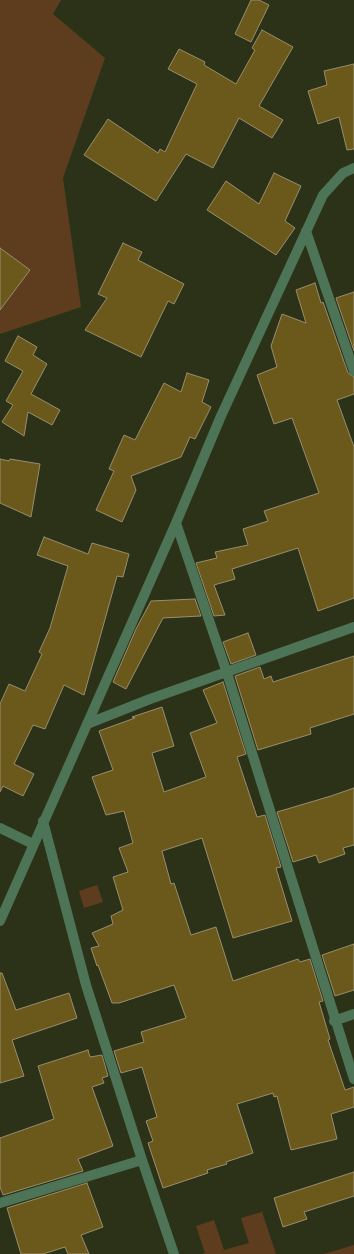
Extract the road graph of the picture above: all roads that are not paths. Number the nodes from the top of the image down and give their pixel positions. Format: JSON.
{"nodes":[{"id":1,"x":354,"y":168,"type":"edge"},
{"id":2,"x":306,"y":231,"type":"junction"},
{"id":3,"x":354,"y":371,"type":"edge"},
{"id":4,"x":176,"y":523,"type":"junction"},
{"id":5,"x":354,"y":627,"type":"edge"},
{"id":6,"x":227,"y":673,"type":"junction"},
{"id":7,"x":87,"y":724,"type":"junction"},
{"id":8,"x":43,"y":821,"type":"junction"},
{"id":9,"x":0,"y":828,"type":"edge"},
{"id":10,"x":33,"y":844,"type":"junction"},
{"id":11,"x":0,"y":921,"type":"edge"},
{"id":12,"x":354,"y":1014,"type":"edge"},
{"id":13,"x":334,"y":1021,"type":"junction"},
{"id":14,"x":354,"y":1079,"type":"edge"},
{"id":15,"x":142,"y":1160,"type":"junction"},
{"id":16,"x":0,"y":1203,"type":"edge"},
{"id":17,"x":174,"y":1254,"type":"edge"}],
"edges":[{"from":1,"to":2,"type":"street"},
{"from":2,"to":3,"type":"street"},
{"from":2,"to":4,"type":"street"},
{"from":4,"to":6,"type":"street"},
{"from":4,"to":7,"type":"street"},
{"from":5,"to":6,"type":"street"},
{"from":6,"to":7,"type":"street"},
{"from":6,"to":13,"type":"street"},
{"from":7,"to":8,"type":"street"},
{"from":8,"to":10,"type":"street"},
{"from":8,"to":15,"type":"street"},
{"from":9,"to":10,"type":"street"},
{"from":10,"to":11,"type":"street"},
{"from":12,"to":13,"type":"street"},
{"from":13,"to":14,"type":"street"},
{"from":15,"to":16,"type":"street"},
{"from":15,"to":17,"type":"street"}]}
